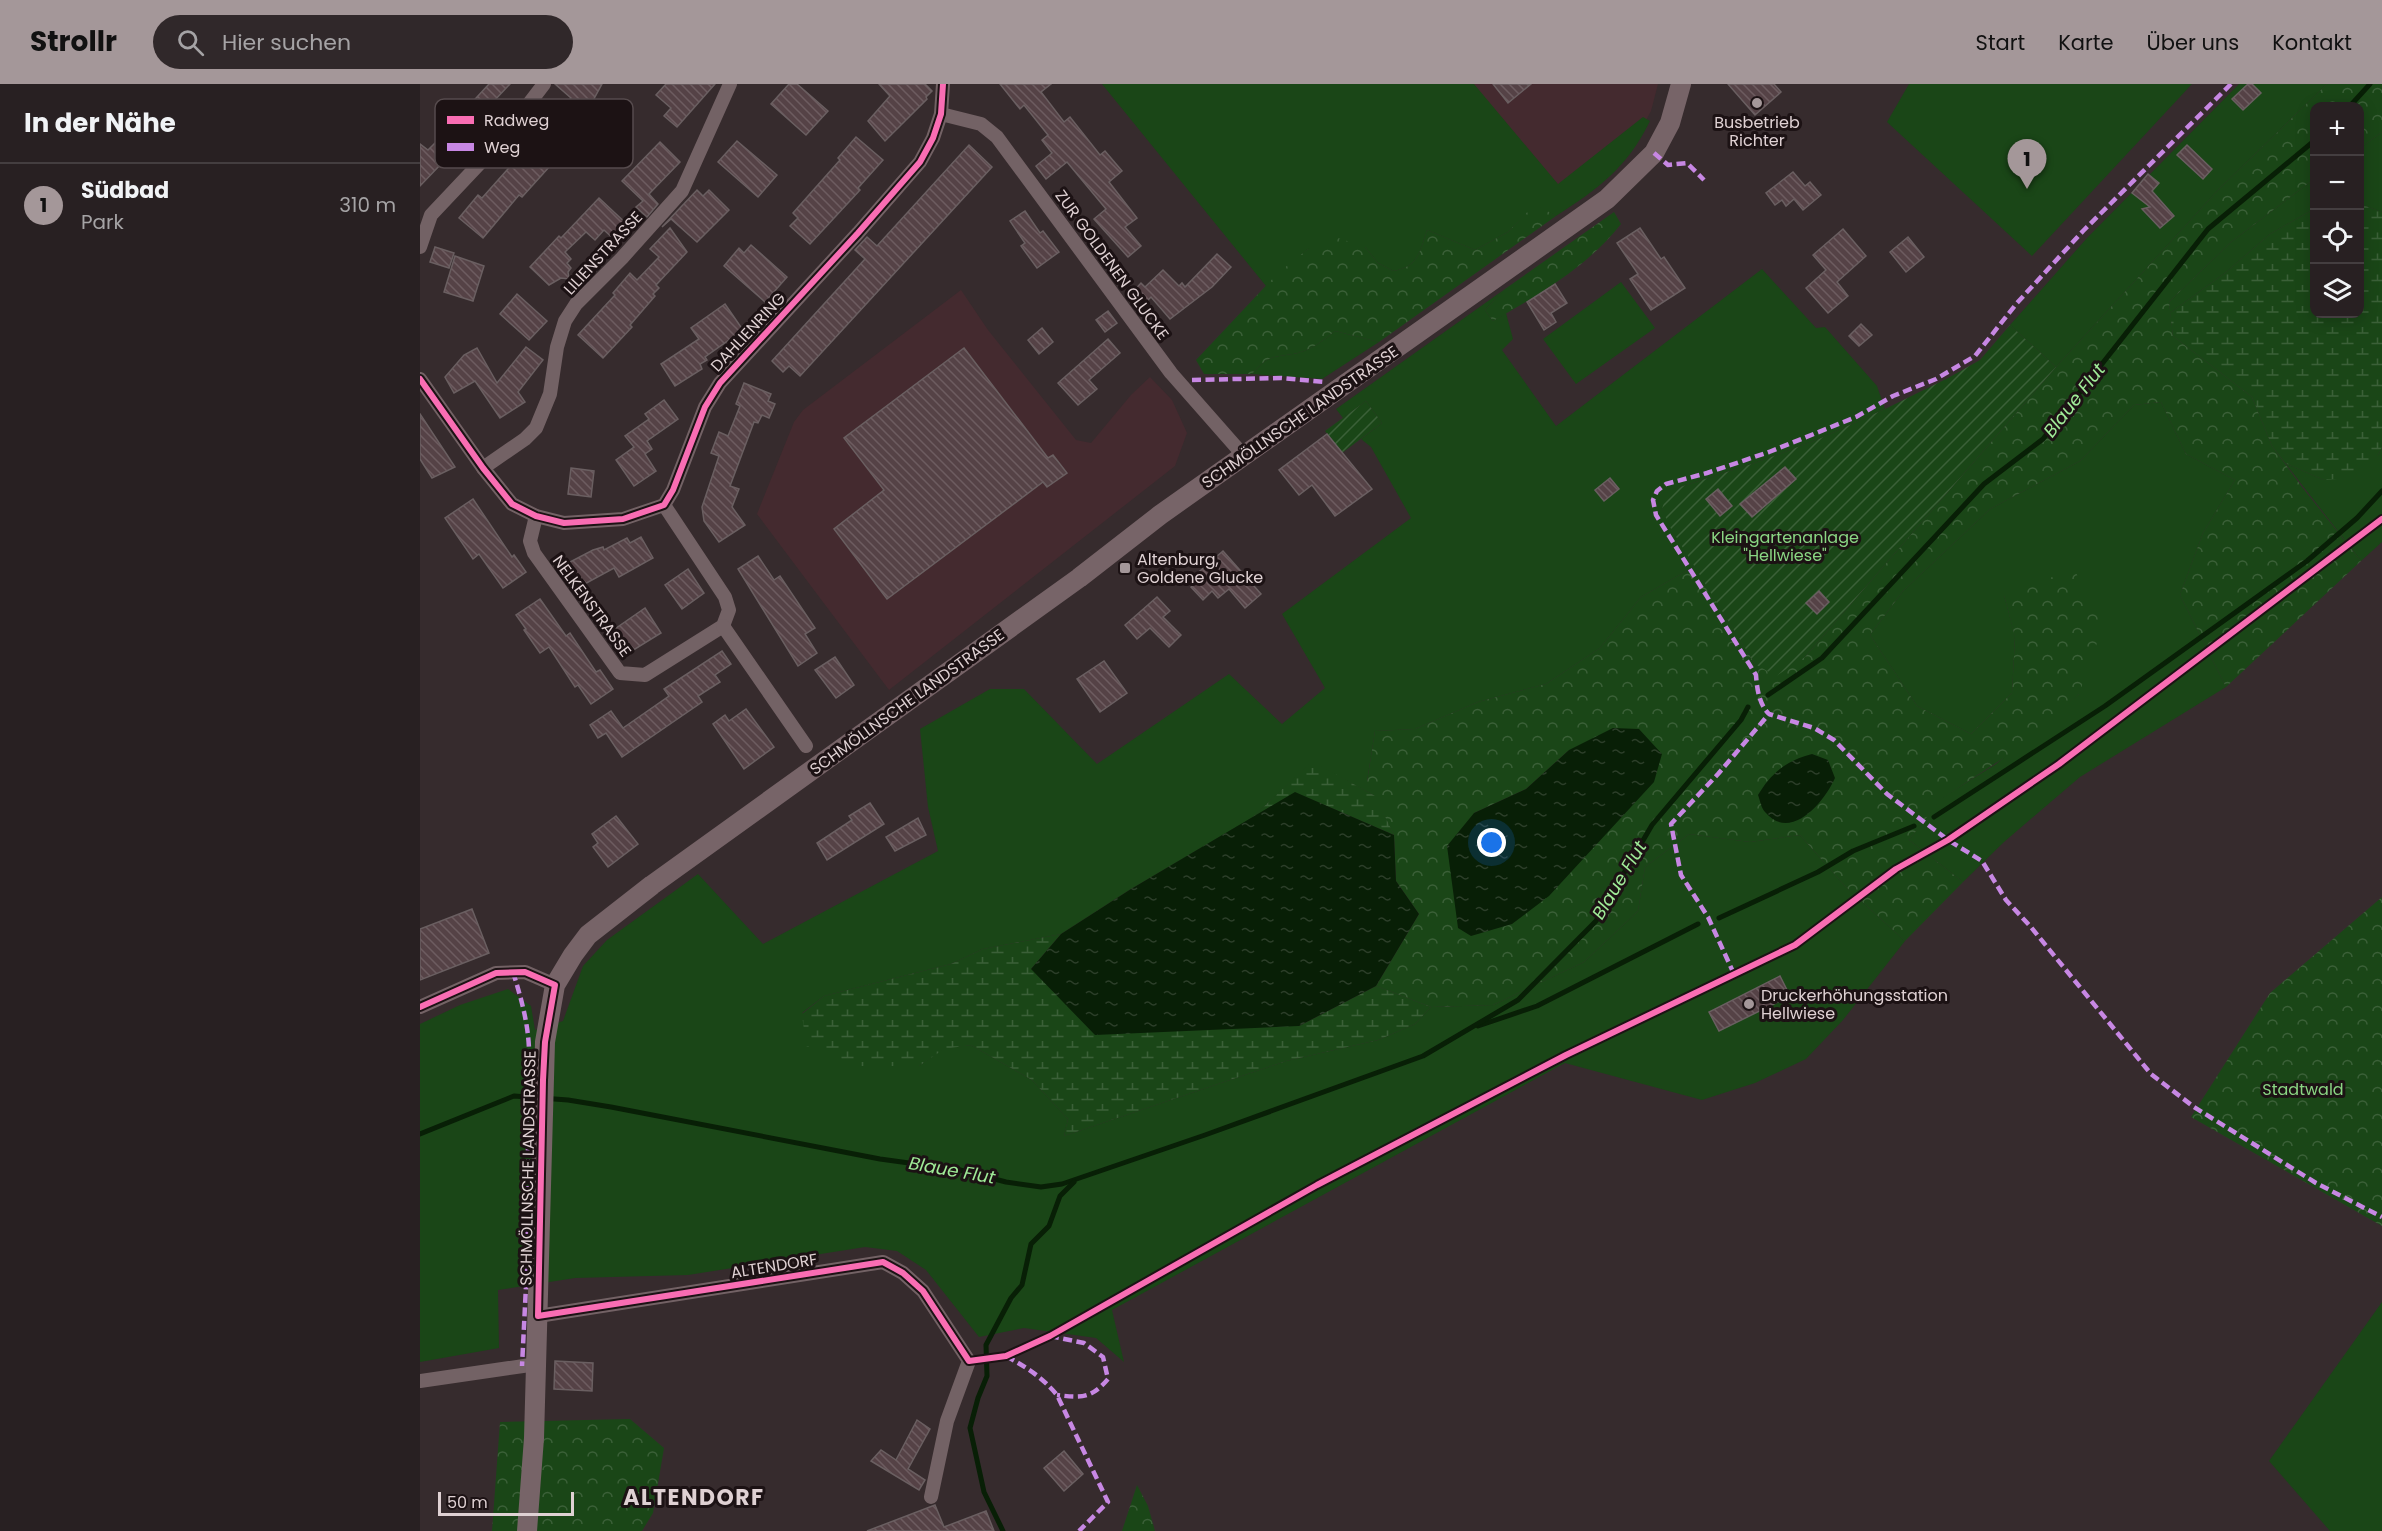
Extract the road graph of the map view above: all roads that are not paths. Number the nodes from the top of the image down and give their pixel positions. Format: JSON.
{"nodes":[{"id":1,"x":544,"y":84,"type":"edge"},
{"id":2,"x":730,"y":84,"type":"edge"},
{"id":3,"x":943,"y":84,"type":"edge"},
{"id":4,"x":1682,"y":84,"type":"edge"},
{"id":5,"x":532,"y":99,"type":"edge"},
{"id":6,"x":941,"y":114,"type":"junction"},
{"id":7,"x":475,"y":168,"type":"edge"},
{"id":8,"x":420,"y":247,"type":"edge"},
{"id":9,"x":420,"y":379,"type":"edge"},
{"id":10,"x":1244,"y":456,"type":"junction"},
{"id":11,"x":483,"y":468,"type":"junction"},
{"id":12,"x":664,"y":505,"type":"junction"},
{"id":13,"x":536,"y":516,"type":"junction"},
{"id":14,"x":723,"y":626,"type":"junction"},
{"id":15,"x":806,"y":746,"type":"dead end"},
{"id":16,"x":555,"y":985,"type":"junction"},
{"id":17,"x":420,"y":1007,"type":"edge"},
{"id":18,"x":538,"y":1316,"type":"junction"},
{"id":19,"x":537,"y":1364,"type":"junction"},
{"id":20,"x":420,"y":1381,"type":"edge"},
{"id":21,"x":931,"y":1497,"type":"dead end"},
{"id":22,"x":527,"y":1531,"type":"edge"}],
"edges":[{"from":1,"to":5,"type":"street"},
{"from":2,"to":11,"type":"street","name":"LILIENSTRASSE"},
{"from":3,"to":6,"type":"street","name":"DAHLIENRING"},
{"from":4,"to":10,"type":"main road","name":"SCHMÖLLNSCHE LANDSTRASSE"},
{"from":6,"to":10,"type":"street","name":"ZUR GOLDENEN GLUCKE"},
{"from":6,"to":12,"type":"street","name":"DAHLIENRING"},
{"from":7,"to":8,"type":"street"},
{"from":9,"to":11,"type":"street"},
{"from":10,"to":16,"type":"main road","name":"SCHMÖLLNSCHE LANDSTRASSE"},
{"from":11,"to":13,"type":"street"},
{"from":12,"to":13,"type":"street"},
{"from":12,"to":14,"type":"street"},
{"from":13,"to":14,"type":"street","name":"NELKENSTRASSE"},
{"from":14,"to":15,"type":"street"},
{"from":16,"to":17,"type":"street"},
{"from":16,"to":18,"type":"main road","name":"SCHMÖLLNSCHE LANDSTRASSE"},
{"from":18,"to":19,"type":"main road","name":"SCHMÖLLNSCHE LANDSTRASSE"},
{"from":18,"to":21,"type":"street","name":"ALTENDORF"},
{"from":19,"to":20,"type":"street"},
{"from":19,"to":22,"type":"main road","name":"SCHMÖLLNSCHE LANDSTRASSE"}]}
